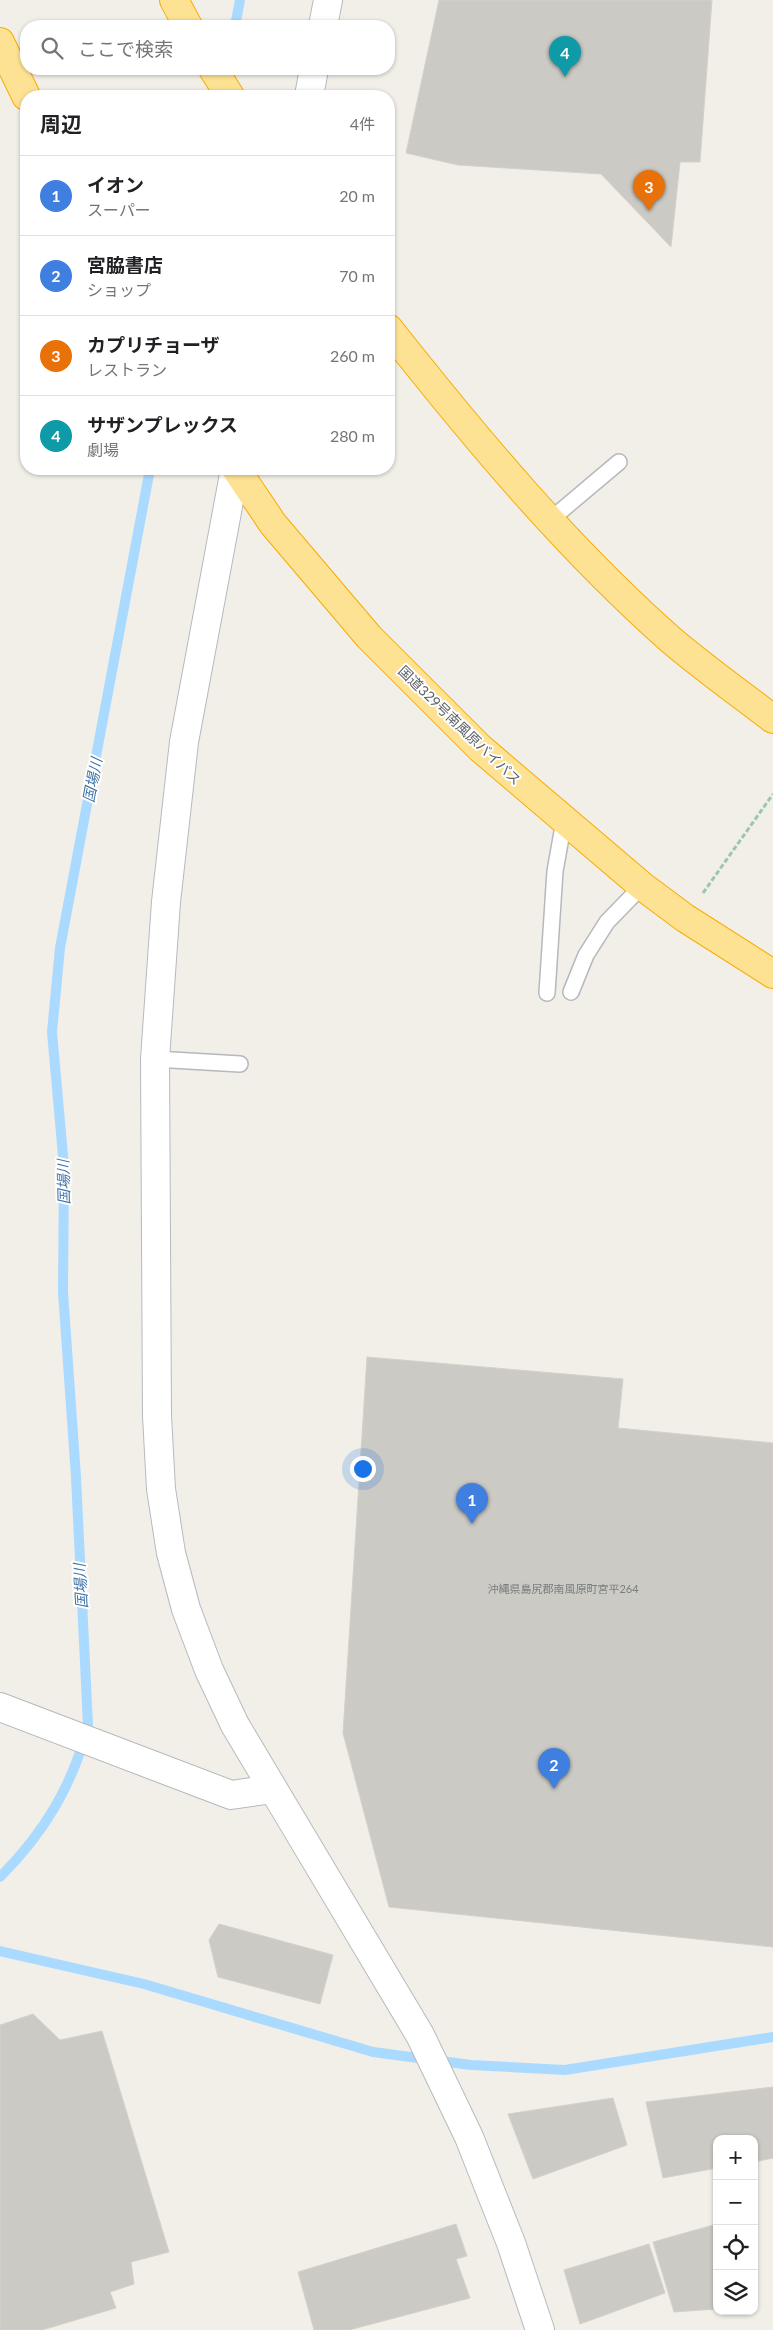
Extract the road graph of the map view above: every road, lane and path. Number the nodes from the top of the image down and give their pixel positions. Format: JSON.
{"nodes":[{"id":1,"x":174,"y":0,"type":"edge"},
{"id":2,"x":328,"y":0,"type":"edge"},
{"id":3,"x":185,"y":20,"type":"edge"},
{"id":4,"x":324,"y":20,"type":"edge"},
{"id":5,"x":0,"y":42,"type":"edge"},
{"id":6,"x":217,"y":75,"type":"edge"},
{"id":7,"x":313,"y":75,"type":"edge"},
{"id":8,"x":23,"y":90,"type":"edge"},
{"id":9,"x":226,"y":90,"type":"edge"},
{"id":10,"x":310,"y":90,"type":"edge"},
{"id":11,"x":395,"y":336,"type":"edge"},
{"id":12,"x":619,"y":462,"type":"dead end"},
{"id":13,"x":234,"y":475,"type":"edge"},
{"id":14,"x":239,"y":475,"type":"edge"},
{"id":15,"x":549,"y":521,"type":"junction"},
{"id":16,"x":773,"y":719,"type":"edge"},
{"id":17,"x":773,"y":794,"type":"edge"},
{"id":18,"x":564,"y":820,"type":"junction"},
{"id":19,"x":642,"y":886,"type":"junction"},
{"id":20,"x":701,"y":896,"type":"dead end"},
{"id":21,"x":769,"y":966,"type":"edge"},
{"id":22,"x":571,"y":992,"type":"dead end"},
{"id":23,"x":547,"y":993,"type":"dead end"},
{"id":24,"x":154,"y":1059,"type":"junction"},
{"id":25,"x":240,"y":1064,"type":"dead end"},
{"id":26,"x":0,"y":1707,"type":"edge"},
{"id":27,"x":272,"y":1789,"type":"junction"},
{"id":28,"x":540,"y":2330,"type":"edge"}],
"edges":[{"from":1,"to":3,"type":"highway"},
{"from":2,"to":4,"type":"street"},
{"from":5,"to":8,"type":"highway"},
{"from":6,"to":9,"type":"highway"},
{"from":7,"to":10,"type":"street"},
{"from":11,"to":15,"type":"highway"},
{"from":12,"to":15,"type":"lane"},
{"from":13,"to":24,"type":"street"},
{"from":14,"to":18,"type":"highway","name":"国道329号南風原バイパス"},
{"from":15,"to":16,"type":"highway"},
{"from":17,"to":20,"type":"path"},
{"from":18,"to":19,"type":"highway","name":"国道329号南風原バイパス"},
{"from":18,"to":23,"type":"lane"},
{"from":19,"to":21,"type":"highway","name":"国道329号南風原バイパス"},
{"from":19,"to":22,"type":"lane"},
{"from":24,"to":25,"type":"lane"},
{"from":24,"to":27,"type":"street"},
{"from":26,"to":27,"type":"street"},
{"from":27,"to":28,"type":"street"}]}
